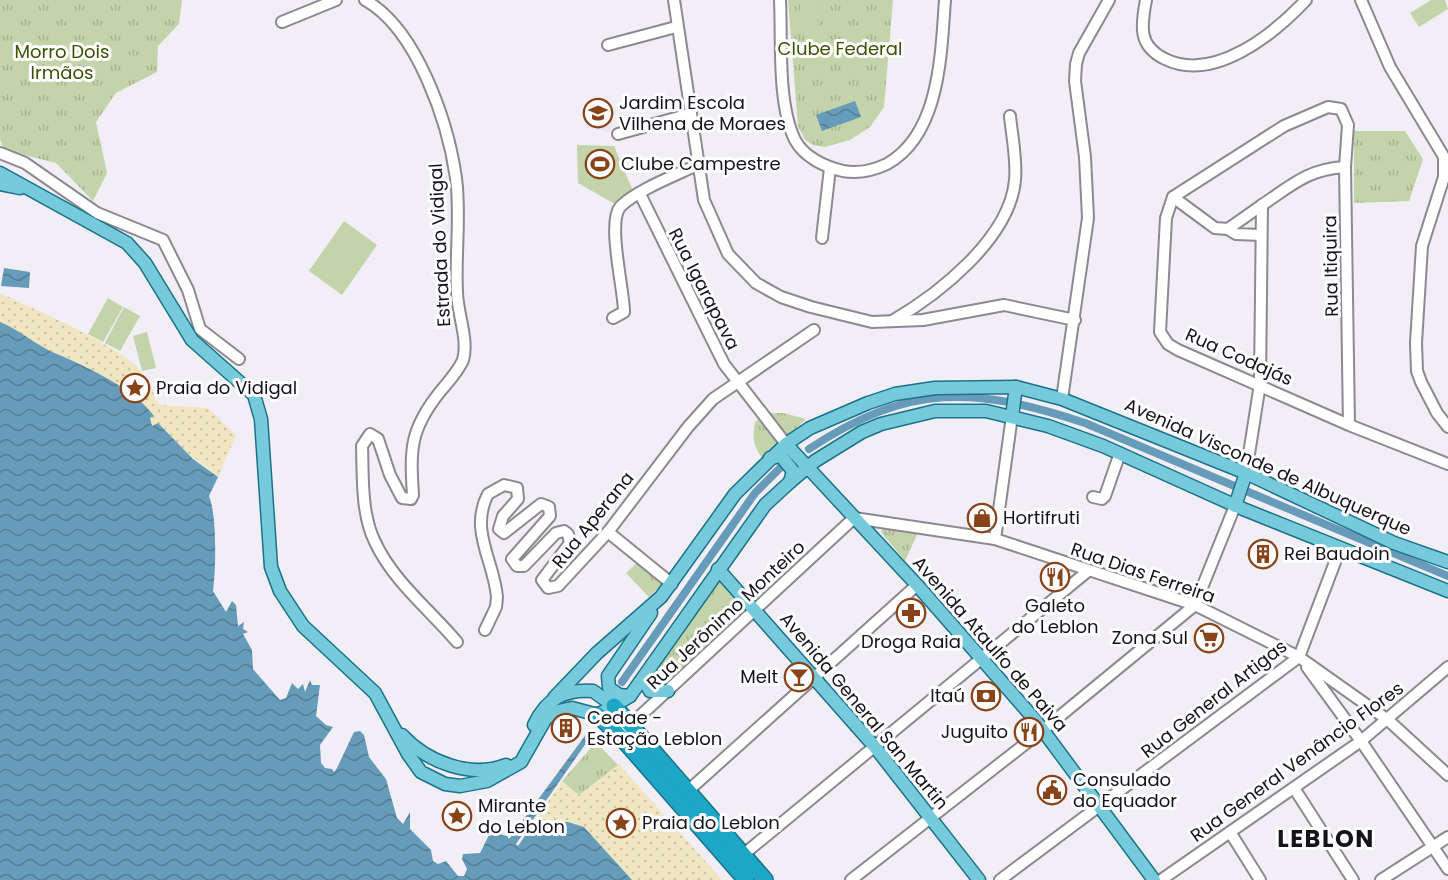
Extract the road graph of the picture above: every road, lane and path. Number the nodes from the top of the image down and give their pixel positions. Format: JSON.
{"nodes":[{"id":1,"x":336,"y":0,"type":"edge"},
{"id":2,"x":365,"y":0,"type":"edge"},
{"id":3,"x":674,"y":0,"type":"edge"},
{"id":4,"x":780,"y":0,"type":"edge"},
{"id":5,"x":945,"y":0,"type":"edge"},
{"id":6,"x":1108,"y":0,"type":"edge"},
{"id":7,"x":1146,"y":0,"type":"edge"},
{"id":8,"x":1306,"y":0,"type":"edge"},
{"id":9,"x":1361,"y":0,"type":"edge"},
{"id":10,"x":282,"y":22,"type":"dead end"},
{"id":11,"x":676,"y":27,"type":"junction"},
{"id":12,"x":608,"y":45,"type":"dead end"},
{"id":13,"x":690,"y":114,"type":"junction"},
{"id":14,"x":1010,"y":116,"type":"dead end"},
{"id":15,"x":618,"y":134,"type":"dead end"},
{"id":16,"x":0,"y":153,"type":"edge"},
{"id":17,"x":697,"y":165,"type":"junction"},
{"id":18,"x":1346,"y":167,"type":"junction"},
{"id":19,"x":830,"y":168,"type":"junction"},
{"id":20,"x":0,"y":173,"type":"edge"},
{"id":21,"x":0,"y":184,"type":"edge"},
{"id":22,"x":38,"y":194,"type":"junction"},
{"id":23,"x":640,"y":194,"type":"junction"},
{"id":24,"x":1173,"y":197,"type":"junction"},
{"id":25,"x":1262,"y":205,"type":"junction"},
{"id":26,"x":1228,"y":229,"type":"junction"},
{"id":27,"x":1261,"y":235,"type":"junction"},
{"id":28,"x":822,"y":238,"type":"dead end"},
{"id":29,"x":613,"y":318,"type":"dead end"},
{"id":30,"x":1075,"y":320,"type":"junction"},
{"id":31,"x":889,"y":322,"type":"junction"},
{"id":32,"x":814,"y":330,"type":"dead end"},
{"id":33,"x":239,"y":359,"type":"dead end"},
{"id":34,"x":736,"y":382,"type":"junction"},
{"id":35,"x":1260,"y":384,"type":"junction"},
{"id":36,"x":1016,"y":387,"type":"junction"},
{"id":37,"x":1062,"y":399,"type":"junction"},
{"id":38,"x":1012,"y":416,"type":"junction"},
{"id":39,"x":1349,"y":424,"type":"junction"},
{"id":40,"x":1448,"y":427,"type":"edge"},
{"id":41,"x":786,"y":444,"type":"junction"},
{"id":42,"x":1120,"y":453,"type":"junction"},
{"id":43,"x":770,"y":458,"type":"junction"},
{"id":44,"x":1448,"y":464,"type":"edge"},
{"id":45,"x":807,"y":467,"type":"junction"},
{"id":46,"x":1246,"y":473,"type":"junction"},
{"id":47,"x":789,"y":482,"type":"junction"},
{"id":48,"x":822,"y":483,"type":"junction"},
{"id":49,"x":1093,"y":497,"type":"dead end"},
{"id":50,"x":1235,"y":506,"type":"junction"},
{"id":51,"x":854,"y":518,"type":"junction"},
{"id":52,"x":608,"y":532,"type":"junction"},
{"id":53,"x":995,"y":539,"type":"junction"},
{"id":54,"x":1340,"y":549,"type":"junction"},
{"id":55,"x":1448,"y":562,"type":"edge"},
{"id":56,"x":718,"y":569,"type":"junction"},
{"id":57,"x":1088,"y":571,"type":"junction"},
{"id":58,"x":672,"y":584,"type":"junction"},
{"id":59,"x":916,"y":585,"type":"junction"},
{"id":60,"x":1448,"y":591,"type":"edge"},
{"id":61,"x":662,"y":597,"type":"junction"},
{"id":62,"x":1195,"y":605,"type":"junction"},
{"id":63,"x":755,"y":611,"type":"junction"},
{"id":64,"x":485,"y":630,"type":"dead end"},
{"id":65,"x":457,"y":642,"type":"dead end"},
{"id":66,"x":1299,"y":657,"type":"junction"},
{"id":67,"x":982,"y":658,"type":"junction"},
{"id":68,"x":1448,"y":668,"type":"edge"},
{"id":69,"x":815,"y":678,"type":"junction"},
{"id":70,"x":643,"y":679,"type":"junction"},
{"id":71,"x":668,"y":691,"type":"junction"},
{"id":72,"x":630,"y":696,"type":"junction"},
{"id":73,"x":554,"y":698,"type":"junction"},
{"id":74,"x":614,"y":706,"type":"junction"},
{"id":75,"x":598,"y":715,"type":"junction"},
{"id":76,"x":1388,"y":720,"type":"junction"},
{"id":77,"x":395,"y":728,"type":"junction"},
{"id":78,"x":1043,"y":730,"type":"junction"},
{"id":79,"x":625,"y":731,"type":"junction"},
{"id":80,"x":1361,"y":741,"type":"junction"},
{"id":81,"x":875,"y":747,"type":"junction"},
{"id":82,"x":439,"y":761,"type":"junction"},
{"id":83,"x":1448,"y":775,"type":"edge"},
{"id":84,"x":430,"y":779,"type":"junction"},
{"id":85,"x":1294,"y":788,"type":"junction"},
{"id":86,"x":689,"y":790,"type":"junction"},
{"id":87,"x":1100,"y":807,"type":"junction"},
{"id":88,"x":932,"y":817,"type":"junction"},
{"id":89,"x":1230,"y":832,"type":"junction"},
{"id":90,"x":1448,"y":837,"type":"edge"},
{"id":91,"x":1434,"y":846,"type":"junction"},
{"id":92,"x":744,"y":854,"type":"junction"},
{"id":93,"x":1448,"y":869,"type":"edge"},
{"id":94,"x":746,"y":880,"type":"edge"},
{"id":95,"x":765,"y":880,"type":"edge"},
{"id":96,"x":851,"y":880,"type":"edge"},
{"id":97,"x":979,"y":880,"type":"edge"},
{"id":98,"x":1000,"y":880,"type":"edge"},
{"id":99,"x":1154,"y":880,"type":"edge"},
{"id":100,"x":1161,"y":880,"type":"edge"},
{"id":101,"x":1260,"y":880,"type":"edge"},
{"id":102,"x":1353,"y":880,"type":"edge"},
{"id":103,"x":1381,"y":880,"type":"edge"}],
"edges":[{"from":1,"to":10,"type":"street"},
{"from":2,"to":65,"type":"street","name":"Estrada do Vidigal"},
{"from":3,"to":11,"type":"street"},
{"from":4,"to":19,"type":"street"},
{"from":5,"to":19,"type":"street"},
{"from":6,"to":30,"type":"street"},
{"from":7,"to":8,"type":"street"},
{"from":9,"to":40,"type":"street"},
{"from":11,"to":12,"type":"street"},
{"from":11,"to":13,"type":"street"},
{"from":13,"to":15,"type":"street"},
{"from":13,"to":17,"type":"street"},
{"from":14,"to":31,"type":"street"},
{"from":16,"to":33,"type":"street"},
{"from":17,"to":23,"type":"street"},
{"from":17,"to":31,"type":"street"},
{"from":18,"to":24,"type":"street","name":"Rua Itiquira"},
{"from":18,"to":25,"type":"street"},
{"from":18,"to":39,"type":"street","name":"Rua Itiquira"},
{"from":19,"to":28,"type":"street"},
{"from":20,"to":22,"type":"main road"},
{"from":21,"to":22,"type":"main road"},
{"from":22,"to":77,"type":"main road"},
{"from":23,"to":29,"type":"street"},
{"from":23,"to":34,"type":"street","name":"Rua Igarapava"},
{"from":24,"to":26,"type":"street"},
{"from":24,"to":35,"type":"street","name":"Rua Codajás"},
{"from":25,"to":26,"type":"street"},
{"from":25,"to":27,"type":"street"},
{"from":26,"to":27,"type":"street"},
{"from":27,"to":35,"type":"street"},
{"from":30,"to":31,"type":"street"},
{"from":30,"to":37,"type":"street"},
{"from":32,"to":34,"type":"street","name":"Rua Aperana"},
{"from":34,"to":41,"type":"street","name":"Rua Igarapava"},
{"from":34,"to":52,"type":"street","name":"Rua Aperana"},
{"from":35,"to":39,"type":"street","name":"Rua Codajás"},
{"from":35,"to":46,"type":"street"},
{"from":36,"to":37,"type":"main road","name":"Avenida Visconde de Albuquerque"},
{"from":36,"to":38,"type":"main road"},
{"from":36,"to":41,"type":"main road","name":"Avenida Visconde de Albuquerque"},
{"from":37,"to":46,"type":"main road","name":"Avenida Visconde de Albuquerque"},
{"from":38,"to":42,"type":"main road"},
{"from":38,"to":45,"type":"main road"},
{"from":38,"to":53,"type":"street"},
{"from":39,"to":44,"type":"street","name":"Rua Codajás"},
{"from":41,"to":43,"type":"main road","name":"Avenida Visconde de Albuquerque"},
{"from":41,"to":45,"type":"main road","name":"Avenida Ataulfo de Paiva"},
{"from":42,"to":49,"type":"street"},
{"from":42,"to":50,"type":"main road"},
{"from":43,"to":47,"type":"main road"},
{"from":43,"to":58,"type":"main road","name":"Avenida Visconde de Albuquerque"},
{"from":45,"to":47,"type":"main road"},
{"from":45,"to":48,"type":"main road","name":"Avenida Ataulfo de Paiva"},
{"from":46,"to":50,"type":"main road"},
{"from":46,"to":55,"type":"main road","name":"Avenida Visconde de Albuquerque"},
{"from":47,"to":48,"type":"main road"},
{"from":47,"to":56,"type":"main road"},
{"from":48,"to":51,"type":"main road","name":"Avenida Ataulfo de Paiva"},
{"from":50,"to":54,"type":"main road"},
{"from":50,"to":62,"type":"street"},
{"from":51,"to":53,"type":"street","name":"Rua Dias Ferreira"},
{"from":51,"to":59,"type":"main road","name":"Avenida Ataulfo de Paiva"},
{"from":51,"to":63,"type":"street","name":"Rua Jerônimo Monteiro"},
{"from":52,"to":58,"type":"street"},
{"from":52,"to":64,"type":"street","name":"Rua Aperana"},
{"from":53,"to":57,"type":"street","name":"Rua Dias Ferreira"},
{"from":54,"to":60,"type":"main road"},
{"from":54,"to":66,"type":"street","name":"Rua General Artigas"},
{"from":56,"to":63,"type":"main road","name":"Avenida General San Martin"},
{"from":56,"to":70,"type":"main road"},
{"from":57,"to":62,"type":"street","name":"Rua Dias Ferreira"},
{"from":57,"to":67,"type":"street"},
{"from":58,"to":61,"type":"main road","name":"Avenida Visconde de Albuquerque"},
{"from":59,"to":67,"type":"main road","name":"Avenida Ataulfo de Paiva"},
{"from":59,"to":69,"type":"street"},
{"from":61,"to":72,"type":"main road"},
{"from":61,"to":73,"type":"main road","name":"Avenida Visconde de Albuquerque"},
{"from":62,"to":66,"type":"street","name":"Rua Dias Ferreira"},
{"from":62,"to":78,"type":"street"},
{"from":63,"to":69,"type":"main road","name":"Avenida General San Martin"},
{"from":63,"to":71,"type":"street","name":"Rua Jerônimo Monteiro"},
{"from":66,"to":76,"type":"street","name":"Rua Dias Ferreira"},
{"from":66,"to":80,"type":"street"},
{"from":66,"to":87,"type":"street","name":"Rua General Artigas"},
{"from":67,"to":78,"type":"main road","name":"Avenida Ataulfo de Paiva"},
{"from":67,"to":81,"type":"street"},
{"from":68,"to":76,"type":"street","name":"Rua General Venâncio Flores"},
{"from":69,"to":81,"type":"main road","name":"Avenida General San Martin"},
{"from":69,"to":86,"type":"street"},
{"from":70,"to":71,"type":"main road"},
{"from":70,"to":72,"type":"main road"},
{"from":71,"to":79,"type":"street","name":"Rua Jerônimo Monteiro"},
{"from":72,"to":74,"type":"main road"},
{"from":73,"to":74,"type":"main road"},
{"from":73,"to":82,"type":"main road","name":"Avenida Visconde de Albuquerque"},
{"from":74,"to":75,"type":"main road"},
{"from":74,"to":79,"type":"highway"},
{"from":75,"to":79,"type":"highway"},
{"from":75,"to":84,"type":"main road"},
{"from":76,"to":80,"type":"street","name":"Rua General Venâncio Flores"},
{"from":76,"to":83,"type":"street","name":"Rua Dias Ferreira"},
{"from":77,"to":82,"type":"main road","name":"Avenida Visconde de Albuquerque"},
{"from":77,"to":84,"type":"main road"},
{"from":78,"to":87,"type":"main road","name":"Avenida Ataulfo de Paiva"},
{"from":78,"to":88,"type":"street"},
{"from":79,"to":86,"type":"highway"},
{"from":79,"to":94,"type":"highway"},
{"from":80,"to":85,"type":"street","name":"Rua General Venâncio Flores"},
{"from":80,"to":91,"type":"street"},
{"from":81,"to":88,"type":"main road","name":"Avenida General San Martin"},
{"from":81,"to":92,"type":"street"},
{"from":82,"to":84,"type":"main road"},
{"from":85,"to":89,"type":"street","name":"Rua General Venâncio Flores"},
{"from":85,"to":102,"type":"street"},
{"from":86,"to":92,"type":"highway"},
{"from":87,"to":98,"type":"street","name":"Rua General Artigas"},
{"from":87,"to":99,"type":"main road","name":"Avenida Ataulfo de Paiva"},
{"from":88,"to":96,"type":"street"},
{"from":88,"to":97,"type":"main road","name":"Avenida General San Martin"},
{"from":89,"to":100,"type":"street","name":"Rua General Venâncio Flores"},
{"from":89,"to":101,"type":"street"},
{"from":90,"to":91,"type":"street"},
{"from":91,"to":93,"type":"street"},
{"from":91,"to":103,"type":"street"},
{"from":92,"to":95,"type":"highway"}]}
